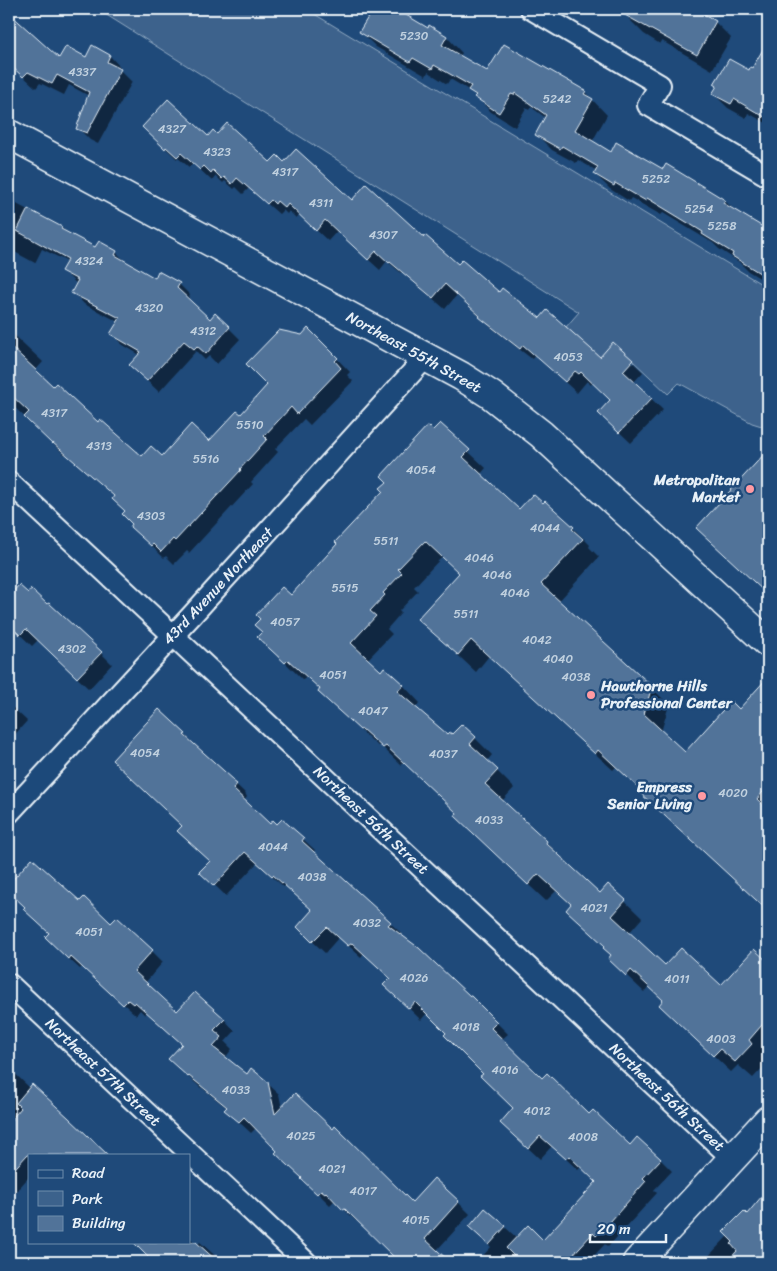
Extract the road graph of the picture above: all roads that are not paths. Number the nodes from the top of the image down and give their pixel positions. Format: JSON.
{"nodes":[{"id":1,"x":531,"y":9,"type":"edge"},
{"id":2,"x":9,"y":134,"type":"edge"},
{"id":3,"x":768,"y":176,"type":"edge"},
{"id":4,"x":426,"y":357,"type":"junction"},
{"id":5,"x":9,"y":482,"type":"edge"},
{"id":6,"x":173,"y":635,"type":"junction"},
{"id":7,"x":768,"y":643,"type":"edge"},
{"id":8,"x":9,"y":813,"type":"edge"},
{"id":9,"x":9,"y":984,"type":"edge"},
{"id":10,"x":768,"y":1120,"type":"edge"},
{"id":11,"x":733,"y":1158,"type":"junction"},
{"id":12,"x":306,"y":1262,"type":"edge"},
{"id":13,"x":637,"y":1262,"type":"edge"}],
"edges":[{"from":1,"to":3,"type":"street"},
{"from":2,"to":4,"type":"main road","name":"Northeast 55th Street"},
{"from":4,"to":6,"type":"street","name":"43rd Avenue Northeast"},
{"from":4,"to":7,"type":"main road","name":"Northeast 55th Street"},
{"from":5,"to":6,"type":"street","name":"Northeast 56th Street"},
{"from":6,"to":8,"type":"street","name":"43rd Avenue Northeast"},
{"from":6,"to":11,"type":"street","name":"Northeast 56th Street"},
{"from":9,"to":12,"type":"street","name":"Northeast 57th Street"},
{"from":10,"to":11,"type":"main road"},
{"from":11,"to":13,"type":"main road"}]}
